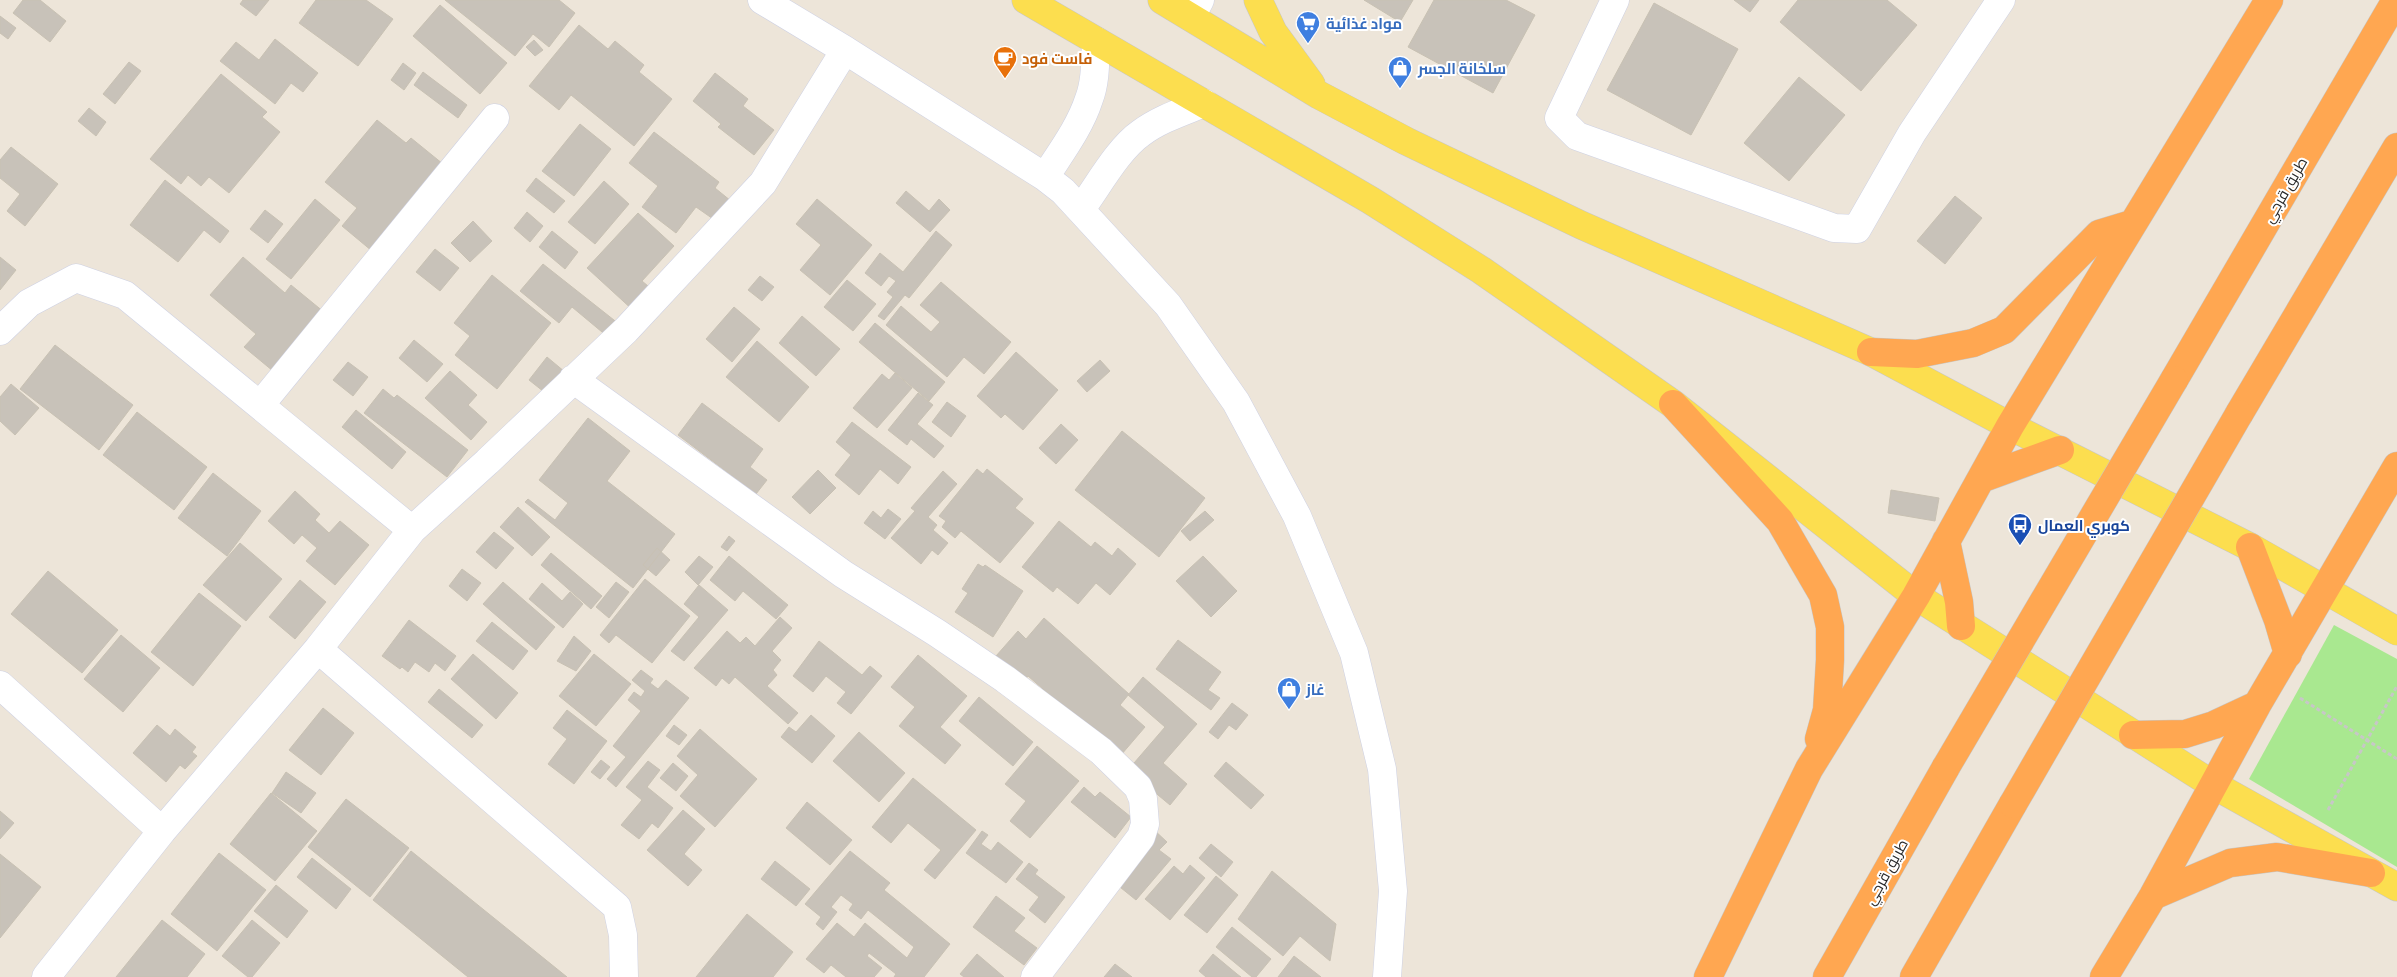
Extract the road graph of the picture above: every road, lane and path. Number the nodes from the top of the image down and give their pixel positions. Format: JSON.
{"nodes":[{"id":1,"x":762,"y":0,"type":"edge"},
{"id":2,"x":1162,"y":0,"type":"edge"},
{"id":3,"x":1258,"y":0,"type":"edge"},
{"id":4,"x":1615,"y":0,"type":"edge"},
{"id":5,"x":2001,"y":0,"type":"edge"},
{"id":6,"x":2269,"y":0,"type":"edge"},
{"id":7,"x":2396,"y":0,"type":"edge"},
{"id":8,"x":1042,"y":4,"type":"edge"},
{"id":9,"x":1196,"y":9,"type":"edge"},
{"id":10,"x":1096,"y":41,"type":"junction"},
{"id":11,"x":845,"y":50,"type":"junction"},
{"id":12,"x":1319,"y":96,"type":"junction"},
{"id":13,"x":1204,"y":103,"type":"junction"},
{"id":14,"x":495,"y":118,"type":"dead end"},
{"id":15,"x":2397,"y":147,"type":"edge"},
{"id":16,"x":1045,"y":177,"type":"junction"},
{"id":17,"x":1081,"y":209,"type":"junction"},
{"id":18,"x":2132,"y":224,"type":"junction"},
{"id":19,"x":0,"y":331,"type":"edge"},
{"id":20,"x":1871,"y":352,"type":"junction"},
{"id":21,"x":573,"y":380,"type":"junction"},
{"id":22,"x":261,"y":404,"type":"junction"},
{"id":23,"x":1673,"y":404,"type":"junction"},
{"id":24,"x":2010,"y":426,"type":"junction"},
{"id":25,"x":2060,"y":450,"type":"junction"},
{"id":26,"x":2397,"y":466,"type":"edge"},
{"id":27,"x":1983,"y":478,"type":"junction"},
{"id":28,"x":412,"y":530,"type":"junction"},
{"id":29,"x":1946,"y":541,"type":"junction"},
{"id":30,"x":2250,"y":547,"type":"junction"},
{"id":31,"x":2324,"y":591,"type":"junction"},
{"id":32,"x":1916,"y":596,"type":"junction"},
{"id":33,"x":1961,"y":626,"type":"junction"},
{"id":34,"x":2397,"y":631,"type":"edge"},
{"id":35,"x":318,"y":649,"type":"junction"},
{"id":36,"x":2288,"y":654,"type":"junction"},
{"id":37,"x":2272,"y":681,"type":"junction"},
{"id":38,"x":0,"y":685,"type":"edge"},
{"id":39,"x":2397,"y":686,"type":"edge"},
{"id":40,"x":2306,"y":692,"type":"dead end"},
{"id":41,"x":2302,"y":700,"type":"junction"},
{"id":42,"x":2257,"y":705,"type":"junction"},
{"id":43,"x":2297,"y":708,"type":"dead end"},
{"id":44,"x":2133,"y":735,"type":"junction"},
{"id":45,"x":2368,"y":740,"type":"junction"},
{"id":46,"x":2397,"y":759,"type":"edge"},
{"id":47,"x":1809,"y":769,"type":"junction"},
{"id":48,"x":2212,"y":784,"type":"junction"},
{"id":49,"x":2325,"y":815,"type":"dead end"},
{"id":50,"x":162,"y":831,"type":"junction"},
{"id":51,"x":2371,"y":873,"type":"junction"},
{"id":52,"x":2397,"y":887,"type":"edge"},
{"id":53,"x":2153,"y":896,"type":"junction"},
{"id":54,"x":46,"y":977,"type":"edge"},
{"id":55,"x":624,"y":977,"type":"edge"},
{"id":56,"x":1035,"y":977,"type":"edge"},
{"id":57,"x":1387,"y":977,"type":"edge"},
{"id":58,"x":1708,"y":977,"type":"edge"},
{"id":59,"x":1827,"y":977,"type":"edge"},
{"id":60,"x":1914,"y":977,"type":"edge"},
{"id":61,"x":2104,"y":977,"type":"edge"}],
"edges":[{"from":1,"to":11,"type":"street"},
{"from":2,"to":9,"type":"main road"},
{"from":3,"to":12,"type":"main road"},
{"from":4,"to":5,"type":"street"},
{"from":6,"to":18,"type":"highway"},
{"from":7,"to":59,"type":"highway","name":"طريق قرجي","bridge":true},
{"from":8,"to":10,"type":"main road"},
{"from":9,"to":12,"type":"main road"},
{"from":10,"to":13,"type":"main road"},
{"from":10,"to":16,"type":"street"},
{"from":11,"to":16,"type":"street"},
{"from":11,"to":21,"type":"street"},
{"from":12,"to":20,"type":"main road"},
{"from":13,"to":17,"type":"street"},
{"from":13,"to":23,"type":"main road"},
{"from":14,"to":22,"type":"street"},
{"from":15,"to":60,"type":"highway","bridge":true},
{"from":16,"to":17,"type":"street"},
{"from":17,"to":57,"type":"street"},
{"from":18,"to":20,"type":"highway"},
{"from":18,"to":24,"type":"highway"},
{"from":19,"to":22,"type":"street"},
{"from":20,"to":24,"type":"main road"},
{"from":21,"to":28,"type":"street"},
{"from":21,"to":56,"type":"street"},
{"from":22,"to":28,"type":"street"},
{"from":23,"to":32,"type":"main road"},
{"from":23,"to":47,"type":"highway"},
{"from":24,"to":25,"type":"main road"},
{"from":24,"to":27,"type":"highway"},
{"from":25,"to":27,"type":"highway"},
{"from":25,"to":30,"type":"main road"},
{"from":26,"to":31,"type":"highway"},
{"from":27,"to":29,"type":"highway"},
{"from":28,"to":35,"type":"street"},
{"from":29,"to":32,"type":"highway"},
{"from":29,"to":33,"type":"highway"},
{"from":30,"to":31,"type":"main road"},
{"from":30,"to":36,"type":"highway"},
{"from":31,"to":34,"type":"main road"},
{"from":31,"to":36,"type":"highway"},
{"from":32,"to":33,"type":"main road"},
{"from":32,"to":47,"type":"highway"},
{"from":33,"to":44,"type":"main road"},
{"from":35,"to":50,"type":"street"},
{"from":35,"to":55,"type":"street"},
{"from":36,"to":37,"type":"highway"},
{"from":37,"to":41,"type":"path"},
{"from":37,"to":42,"type":"highway"},
{"from":38,"to":50,"type":"street"},
{"from":39,"to":45,"type":"path"},
{"from":40,"to":41,"type":"path"},
{"from":41,"to":43,"type":"path"},
{"from":41,"to":45,"type":"path"},
{"from":42,"to":44,"type":"highway"},
{"from":42,"to":48,"type":"highway"},
{"from":44,"to":48,"type":"main road"},
{"from":45,"to":46,"type":"path"},
{"from":45,"to":49,"type":"path"},
{"from":47,"to":58,"type":"highway"},
{"from":48,"to":51,"type":"main road"},
{"from":48,"to":53,"type":"highway"},
{"from":50,"to":54,"type":"street"},
{"from":51,"to":52,"type":"main road"},
{"from":51,"to":53,"type":"highway"},
{"from":53,"to":61,"type":"highway"}]}
